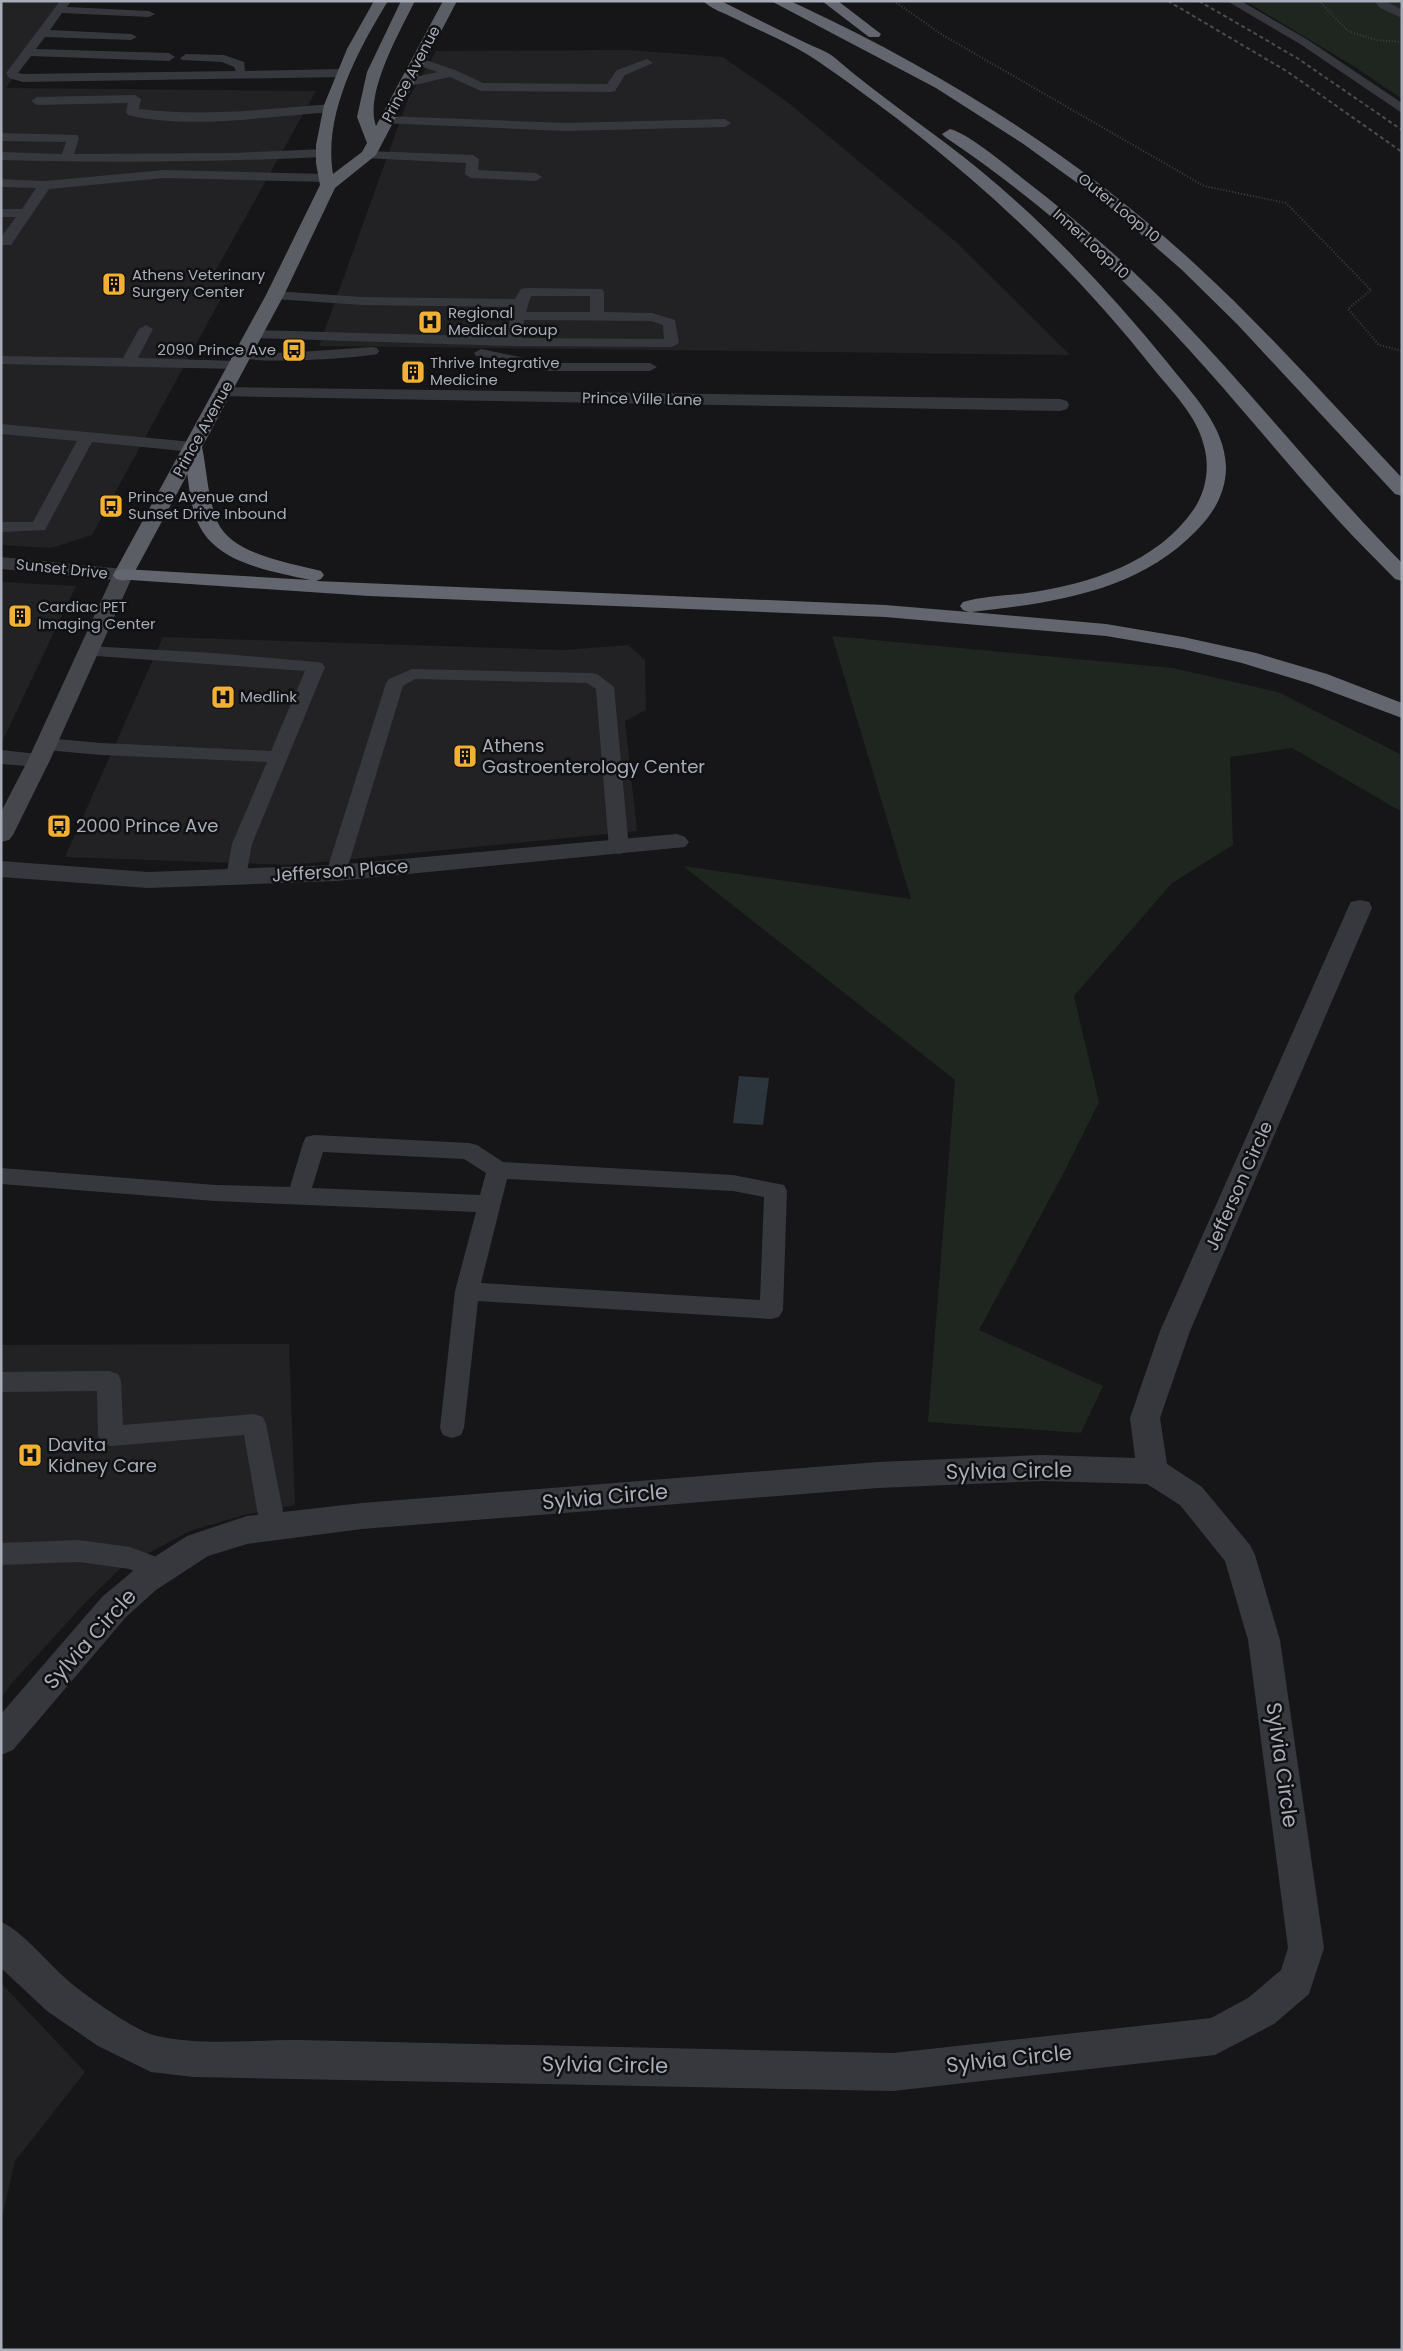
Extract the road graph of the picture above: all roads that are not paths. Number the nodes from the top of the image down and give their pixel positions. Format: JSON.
{"nodes":[{"id":1,"x":408,"y":1,"type":"edge"},
{"id":2,"x":450,"y":1,"type":"edge"},
{"id":3,"x":710,"y":1,"type":"edge"},
{"id":4,"x":778,"y":1,"type":"edge"},
{"id":5,"x":829,"y":1,"type":"edge"},
{"id":6,"x":1232,"y":1,"type":"edge"},
{"id":7,"x":1379,"y":1,"type":"edge"},
{"id":8,"x":376,"y":3,"type":"edge"},
{"id":9,"x":63,"y":5,"type":"edge"},
{"id":10,"x":149,"y":14,"type":"dead end"},
{"id":11,"x":1402,"y":15,"type":"edge"},
{"id":12,"x":42,"y":33,"type":"junction"},
{"id":13,"x":130,"y":37,"type":"dead end"},
{"id":14,"x":28,"y":52,"type":"junction"},
{"id":15,"x":815,"y":52,"type":"junction"},
{"id":16,"x":168,"y":57,"type":"dead end"},
{"id":17,"x":186,"y":58,"type":"dead end"},
{"id":18,"x":417,"y":61,"type":"junction"},
{"id":19,"x":647,"y":63,"type":"dead end"},
{"id":20,"x":344,"y":73,"type":"junction"},
{"id":21,"x":451,"y":73,"type":"junction"},
{"id":22,"x":240,"y":74,"type":"junction"},
{"id":23,"x":405,"y":83,"type":"junction"},
{"id":24,"x":959,"y":95,"type":"junction"},
{"id":25,"x":37,"y":101,"type":"dead end"},
{"id":26,"x":332,"y":108,"type":"junction"},
{"id":27,"x":1402,"y":110,"type":"edge"},
{"id":28,"x":386,"y":120,"type":"junction"},
{"id":29,"x":725,"y":123,"type":"dead end"},
{"id":30,"x":1,"y":137,"type":"edge"},
{"id":31,"x":371,"y":149,"type":"junction"},
{"id":32,"x":324,"y":153,"type":"junction"},
{"id":33,"x":1,"y":156,"type":"edge"},
{"id":34,"x":67,"y":158,"type":"junction"},
{"id":35,"x":536,"y":177,"type":"dead end"},
{"id":36,"x":327,"y":182,"type":"junction"},
{"id":37,"x":1,"y":183,"type":"edge"},
{"id":38,"x":45,"y":185,"type":"junction"},
{"id":39,"x":1,"y":213,"type":"edge"},
{"id":40,"x":25,"y":213,"type":"junction"},
{"id":41,"x":1,"y":241,"type":"edge"},
{"id":42,"x":275,"y":295,"type":"junction"},
{"id":43,"x":518,"y":310,"type":"junction"},
{"id":44,"x":597,"y":317,"type":"junction"},
{"id":45,"x":146,"y":329,"type":"dead end"},
{"id":46,"x":254,"y":334,"type":"junction"},
{"id":47,"x":513,"y":342,"type":"junction"},
{"id":48,"x":1,"y":360,"type":"edge"},
{"id":49,"x":240,"y":360,"type":"junction"},
{"id":50,"x":128,"y":363,"type":"junction"},
{"id":51,"x":650,"y":367,"type":"dead end"},
{"id":52,"x":224,"y":392,"type":"junction"},
{"id":53,"x":1060,"y":406,"type":"dead end"},
{"id":54,"x":1,"y":429,"type":"edge"},
{"id":55,"x":87,"y":436,"type":"junction"},
{"id":56,"x":193,"y":447,"type":"junction"},
{"id":57,"x":1402,"y":490,"type":"edge"},
{"id":58,"x":1,"y":527,"type":"edge"},
{"id":59,"x":1,"y":563,"type":"edge"},
{"id":60,"x":123,"y":575,"type":"junction"},
{"id":61,"x":1402,"y":575,"type":"edge"},
{"id":62,"x":369,"y":590,"type":"junction"},
{"id":63,"x":885,"y":611,"type":"junction"},
{"id":64,"x":88,"y":651,"type":"junction"},
{"id":65,"x":1402,"y":711,"type":"edge"},
{"id":66,"x":42,"y":752,"type":"junction"},
{"id":67,"x":1,"y":757,"type":"edge"},
{"id":68,"x":278,"y":757,"type":"junction"},
{"id":69,"x":1,"y":835,"type":"edge"},
{"id":70,"x":677,"y":842,"type":"dead end"},
{"id":71,"x":619,"y":848,"type":"junction"},
{"id":72,"x":1,"y":869,"type":"edge"},
{"id":73,"x":336,"y":873,"type":"junction"},
{"id":74,"x":236,"y":877,"type":"junction"},
{"id":75,"x":1360,"y":908,"type":"dead end"},
{"id":76,"x":498,"y":1170,"type":"junction"},
{"id":77,"x":1,"y":1176,"type":"edge"},
{"id":78,"x":298,"y":1197,"type":"junction"},
{"id":79,"x":488,"y":1204,"type":"junction"},
{"id":80,"x":467,"y":1291,"type":"junction"},
{"id":81,"x":1,"y":1382,"type":"edge"},
{"id":82,"x":452,"y":1428,"type":"dead end"},
{"id":83,"x":1152,"y":1471,"type":"junction"},
{"id":84,"x":273,"y":1527,"type":"junction"},
{"id":85,"x":1,"y":1554,"type":"edge"},
{"id":86,"x":161,"y":1570,"type":"junction"},
{"id":87,"x":1,"y":1739,"type":"edge"},
{"id":88,"x":1,"y":1940,"type":"edge"}],
"edges":[{"from":1,"to":31,"type":"highway"},
{"from":2,"to":18,"type":"highway","name":"Prince Avenue"},
{"from":3,"to":15,"type":"highway","name":"Inner Loop 10"},
{"from":4,"to":24,"type":"highway","name":"Outer Loop 10"},
{"from":5,"to":24,"type":"highway"},
{"from":6,"to":27,"type":"lane"},
{"from":7,"to":11,"type":"lane"},
{"from":8,"to":20,"type":"highway"},
{"from":9,"to":10,"type":"lane"},
{"from":9,"to":12,"type":"lane"},
{"from":12,"to":13,"type":"lane"},
{"from":12,"to":14,"type":"lane"},
{"from":14,"to":16,"type":"lane"},
{"from":14,"to":22,"type":"lane"},
{"from":15,"to":61,"type":"highway","name":"Inner Loop 10"},
{"from":15,"to":63,"type":"highway"},
{"from":17,"to":22,"type":"lane"},
{"from":18,"to":21,"type":"lane"},
{"from":18,"to":23,"type":"highway","name":"Prince Avenue"},
{"from":19,"to":21,"type":"lane"},
{"from":20,"to":22,"type":"lane"},
{"from":20,"to":26,"type":"highway"},
{"from":21,"to":23,"type":"lane"},
{"from":23,"to":28,"type":"highway","name":"Prince Avenue"},
{"from":24,"to":57,"type":"highway","name":"Outer Loop 10"},
{"from":25,"to":26,"type":"lane"},
{"from":26,"to":32,"type":"highway"},
{"from":28,"to":29,"type":"lane"},
{"from":28,"to":31,"type":"highway","name":"Prince Avenue"},
{"from":30,"to":34,"type":"lane"},
{"from":31,"to":35,"type":"lane"},
{"from":31,"to":36,"type":"highway","name":"Prince Avenue"},
{"from":32,"to":34,"type":"lane"},
{"from":32,"to":36,"type":"highway"},
{"from":33,"to":34,"type":"lane"},
{"from":36,"to":38,"type":"lane"},
{"from":36,"to":42,"type":"highway","name":"Prince Avenue"},
{"from":37,"to":38,"type":"lane"},
{"from":38,"to":40,"type":"lane"},
{"from":39,"to":40,"type":"lane"},
{"from":40,"to":41,"type":"lane"},
{"from":42,"to":43,"type":"lane"},
{"from":42,"to":46,"type":"highway","name":"Prince Avenue"},
{"from":43,"to":44,"type":"lane"},
{"from":43,"to":44,"type":"lane"},
{"from":43,"to":47,"type":"lane"},
{"from":44,"to":47,"type":"lane"},
{"from":45,"to":50,"type":"lane"},
{"from":46,"to":47,"type":"lane"},
{"from":46,"to":49,"type":"highway","name":"Prince Avenue"},
{"from":48,"to":50,"type":"lane"},
{"from":49,"to":50,"type":"lane"},
{"from":49,"to":51,"type":"lane"},
{"from":49,"to":52,"type":"highway","name":"Prince Avenue"},
{"from":52,"to":53,"type":"street","name":"Prince Ville Lane"},
{"from":52,"to":56,"type":"highway","name":"Prince Avenue"},
{"from":54,"to":55,"type":"lane"},
{"from":55,"to":56,"type":"lane"},
{"from":55,"to":58,"type":"lane"},
{"from":56,"to":60,"type":"highway","name":"Prince Avenue"},
{"from":56,"to":62,"type":"highway"},
{"from":59,"to":60,"type":"street","name":"Sunset Drive"},
{"from":60,"to":62,"type":"highway"},
{"from":60,"to":64,"type":"main road","name":"Prince Avenue"},
{"from":62,"to":63,"type":"highway"},
{"from":63,"to":65,"type":"highway"},
{"from":64,"to":66,"type":"main road","name":"Prince Avenue"},
{"from":64,"to":68,"type":"lane"},
{"from":66,"to":67,"type":"street"},
{"from":66,"to":68,"type":"lane"},
{"from":66,"to":69,"type":"main road","name":"Prince Avenue"},
{"from":68,"to":74,"type":"lane"},
{"from":70,"to":71,"type":"street","name":"Jefferson Place"},
{"from":71,"to":73,"type":"street","name":"Jefferson Place"},
{"from":71,"to":73,"type":"lane"},
{"from":72,"to":74,"type":"street","name":"Jefferson Place"},
{"from":73,"to":74,"type":"street","name":"Jefferson Place"},
{"from":75,"to":83,"type":"street","name":"Jefferson Circle"},
{"from":76,"to":78,"type":"lane"},
{"from":76,"to":79,"type":"lane"},
{"from":76,"to":80,"type":"lane"},
{"from":77,"to":78,"type":"lane"},
{"from":78,"to":79,"type":"lane"},
{"from":79,"to":80,"type":"lane"},
{"from":80,"to":82,"type":"lane"},
{"from":81,"to":84,"type":"lane"},
{"from":83,"to":84,"type":"street","name":"Sylvia Circle"},
{"from":83,"to":88,"type":"street","name":"Sylvia Circle"},
{"from":84,"to":86,"type":"street","name":"Sylvia Circle"},
{"from":85,"to":86,"type":"lane"},
{"from":86,"to":87,"type":"street","name":"Sylvia Circle"}]}
